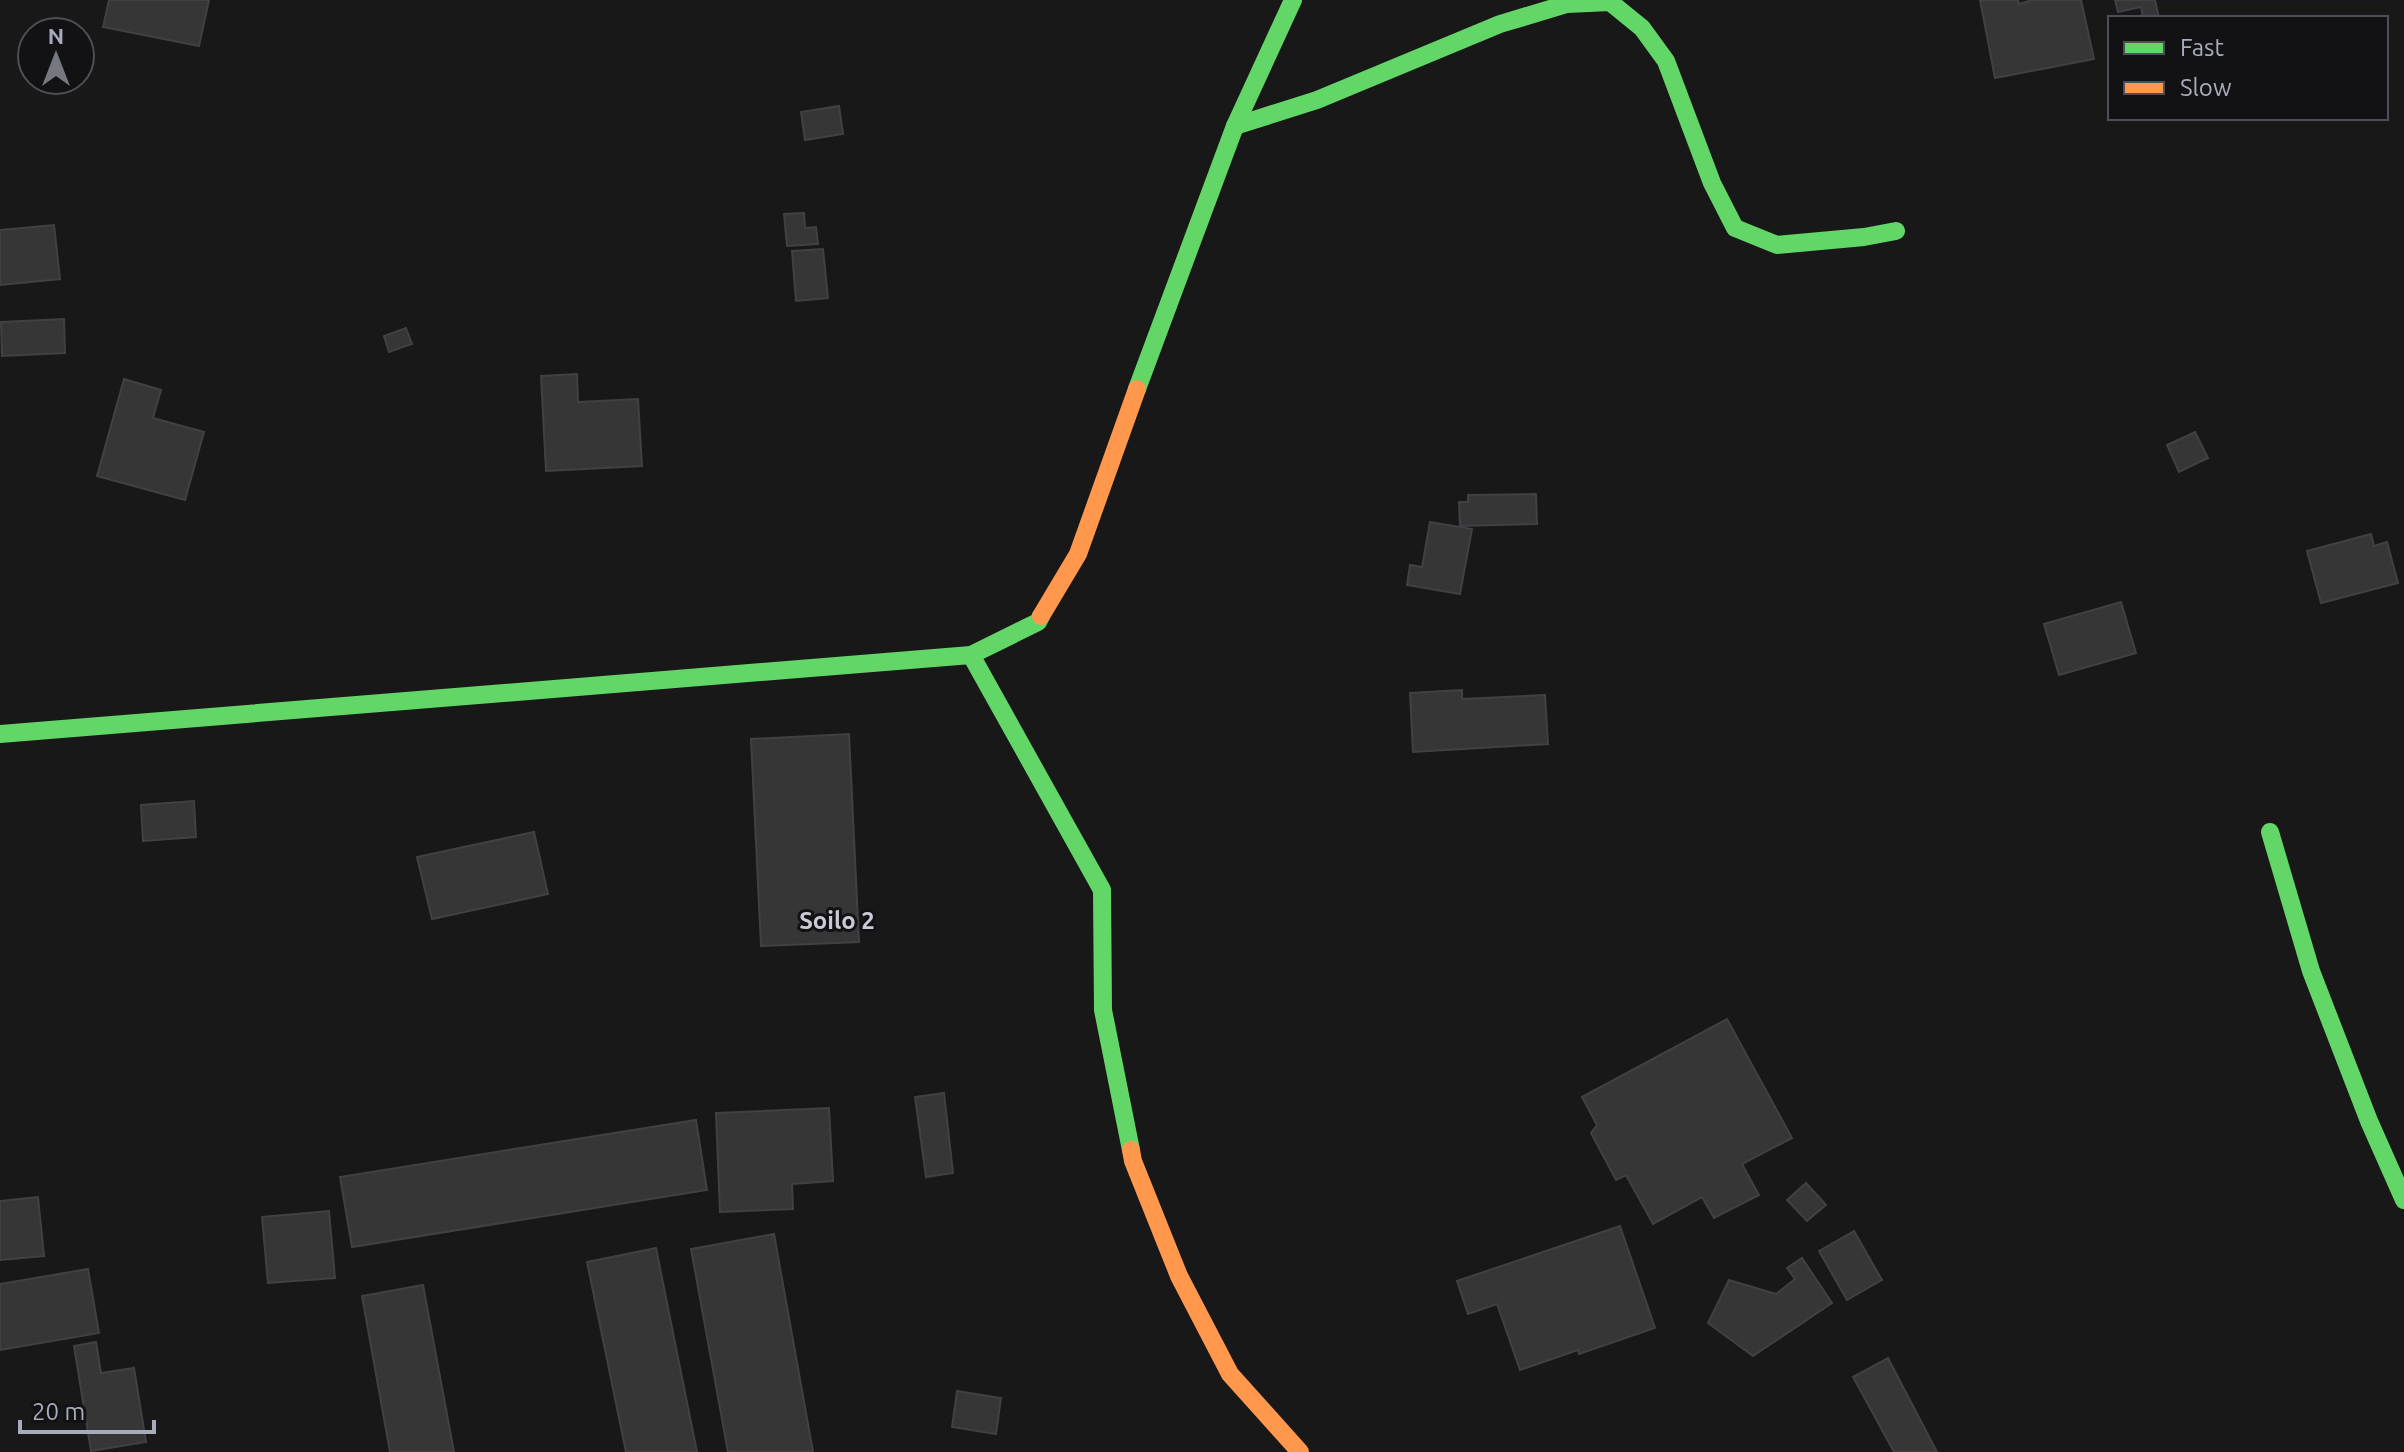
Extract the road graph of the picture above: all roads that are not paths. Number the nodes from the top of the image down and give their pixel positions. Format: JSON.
{"nodes":[{"id":1,"x":1293,"y":0,"type":"edge"},
{"id":2,"x":1235,"y":126,"type":"junction"},
{"id":3,"x":1896,"y":231,"type":"dead end"},
{"id":4,"x":971,"y":655,"type":"junction"},
{"id":5,"x":0,"y":734,"type":"edge"},
{"id":6,"x":2270,"y":832,"type":"dead end"},
{"id":7,"x":2404,"y":1200,"type":"edge"},
{"id":8,"x":1300,"y":1452,"type":"edge"}],
"edges":[{"from":1,"to":2,"type":"street"},
{"from":2,"to":3,"type":"street"},
{"from":2,"to":4,"type":"street"},
{"from":4,"to":5,"type":"street"},
{"from":4,"to":8,"type":"street"},
{"from":6,"to":7,"type":"street"}]}
